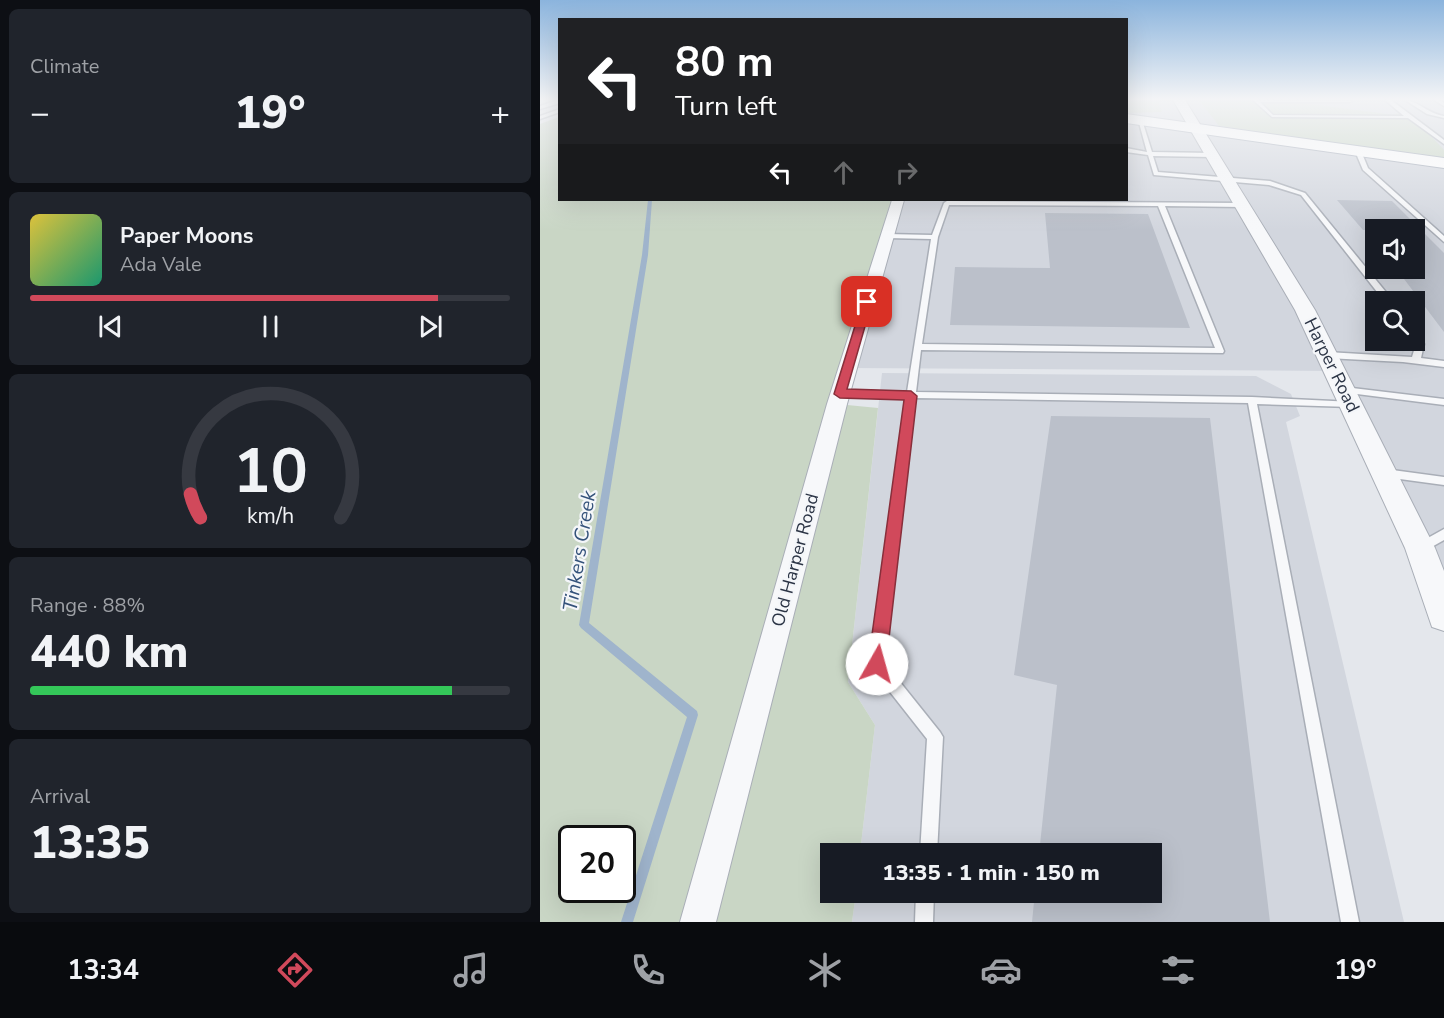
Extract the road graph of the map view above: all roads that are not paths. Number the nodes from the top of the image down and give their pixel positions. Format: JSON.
{"nodes":[{"id":1,"x":1146,"y":143,"type":"edge"},
{"id":2,"x":1205,"y":143,"type":"edge"},
{"id":3,"x":1302,"y":143,"type":"edge"},
{"id":4,"x":1128,"y":150,"type":"edge"},
{"id":5,"x":1358,"y":151,"type":"junction"},
{"id":6,"x":1152,"y":154,"type":"junction"},
{"id":7,"x":1212,"y":155,"type":"junction"},
{"id":8,"x":1444,"y":164,"type":"edge"},
{"id":9,"x":1228,"y":180,"type":"junction"},
{"id":10,"x":898,"y":201,"type":"edge"},
{"id":11,"x":1161,"y":205,"type":"junction"},
{"id":12,"x":1242,"y":205,"type":"junction"},
{"id":13,"x":887,"y":236,"type":"junction"},
{"id":14,"x":935,"y":237,"type":"junction"},
{"id":15,"x":1444,"y":240,"type":"edge"},
{"id":16,"x":1381,"y":291,"type":"edge"},
{"id":17,"x":917,"y":347,"type":"junction"},
{"id":18,"x":1418,"y":351,"type":"edge"},
{"id":19,"x":1327,"y":355,"type":"junction"},
{"id":20,"x":1416,"y":360,"type":"junction"},
{"id":21,"x":1444,"y":364,"type":"edge"},
{"id":22,"x":840,"y":394,"type":"junction"},
{"id":23,"x":911,"y":396,"type":"junction"},
{"id":24,"x":1347,"y":397,"type":"junction"},
{"id":25,"x":1252,"y":400,"type":"junction"},
{"id":26,"x":1444,"y":402,"type":"edge"},
{"id":27,"x":1385,"y":473,"type":"junction"},
{"id":28,"x":1444,"y":481,"type":"edge"},
{"id":29,"x":1444,"y":534,"type":"edge"},
{"id":30,"x":1420,"y":548,"type":"junction"},
{"id":31,"x":1444,"y":615,"type":"edge"},
{"id":32,"x":929,"y":843,"type":"edge"},
{"id":33,"x":925,"y":903,"type":"edge"},
{"id":34,"x":698,"y":922,"type":"edge"},
{"id":35,"x":924,"y":922,"type":"edge"},
{"id":36,"x":1350,"y":922,"type":"edge"}],
"edges":[{"from":1,"to":6,"type":"lane"},
{"from":2,"to":7,"type":"street","name":"Harper Road"},
{"from":3,"to":5,"type":"main road"},
{"from":4,"to":6,"type":"lane"},
{"from":5,"to":8,"type":"main road"},
{"from":5,"to":15,"type":"lane"},
{"from":6,"to":7,"type":"lane"},
{"from":6,"to":9,"type":"lane"},
{"from":7,"to":9,"type":"street","name":"Harper Road"},
{"from":9,"to":12,"type":"street","name":"Harper Road"},
{"from":9,"to":16,"type":"lane"},
{"from":10,"to":13,"type":"street","name":"Old Harper Road"},
{"from":11,"to":12,"type":"lane"},
{"from":11,"to":14,"type":"lane"},
{"from":11,"to":17,"type":"lane"},
{"from":12,"to":19,"type":"street","name":"Harper Road"},
{"from":13,"to":14,"type":"lane"},
{"from":13,"to":22,"type":"street","name":"Old Harper Road"},
{"from":14,"to":17,"type":"lane"},
{"from":17,"to":23,"type":"lane"},
{"from":18,"to":20,"type":"lane"},
{"from":19,"to":20,"type":"lane"},
{"from":19,"to":24,"type":"street","name":"Harper Road"},
{"from":20,"to":21,"type":"lane"},
{"from":22,"to":23,"type":"lane"},
{"from":22,"to":34,"type":"street","name":"Old Harper Road"},
{"from":23,"to":25,"type":"lane"},
{"from":23,"to":32,"type":"lane"},
{"from":24,"to":25,"type":"lane"},
{"from":24,"to":26,"type":"lane"},
{"from":24,"to":27,"type":"street","name":"Harper Road"},
{"from":25,"to":36,"type":"lane"},
{"from":27,"to":28,"type":"lane"},
{"from":27,"to":30,"type":"street","name":"Harper Road"},
{"from":29,"to":30,"type":"lane"},
{"from":30,"to":31,"type":"street","name":"Harper Road"},
{"from":33,"to":35,"type":"lane"}]}
